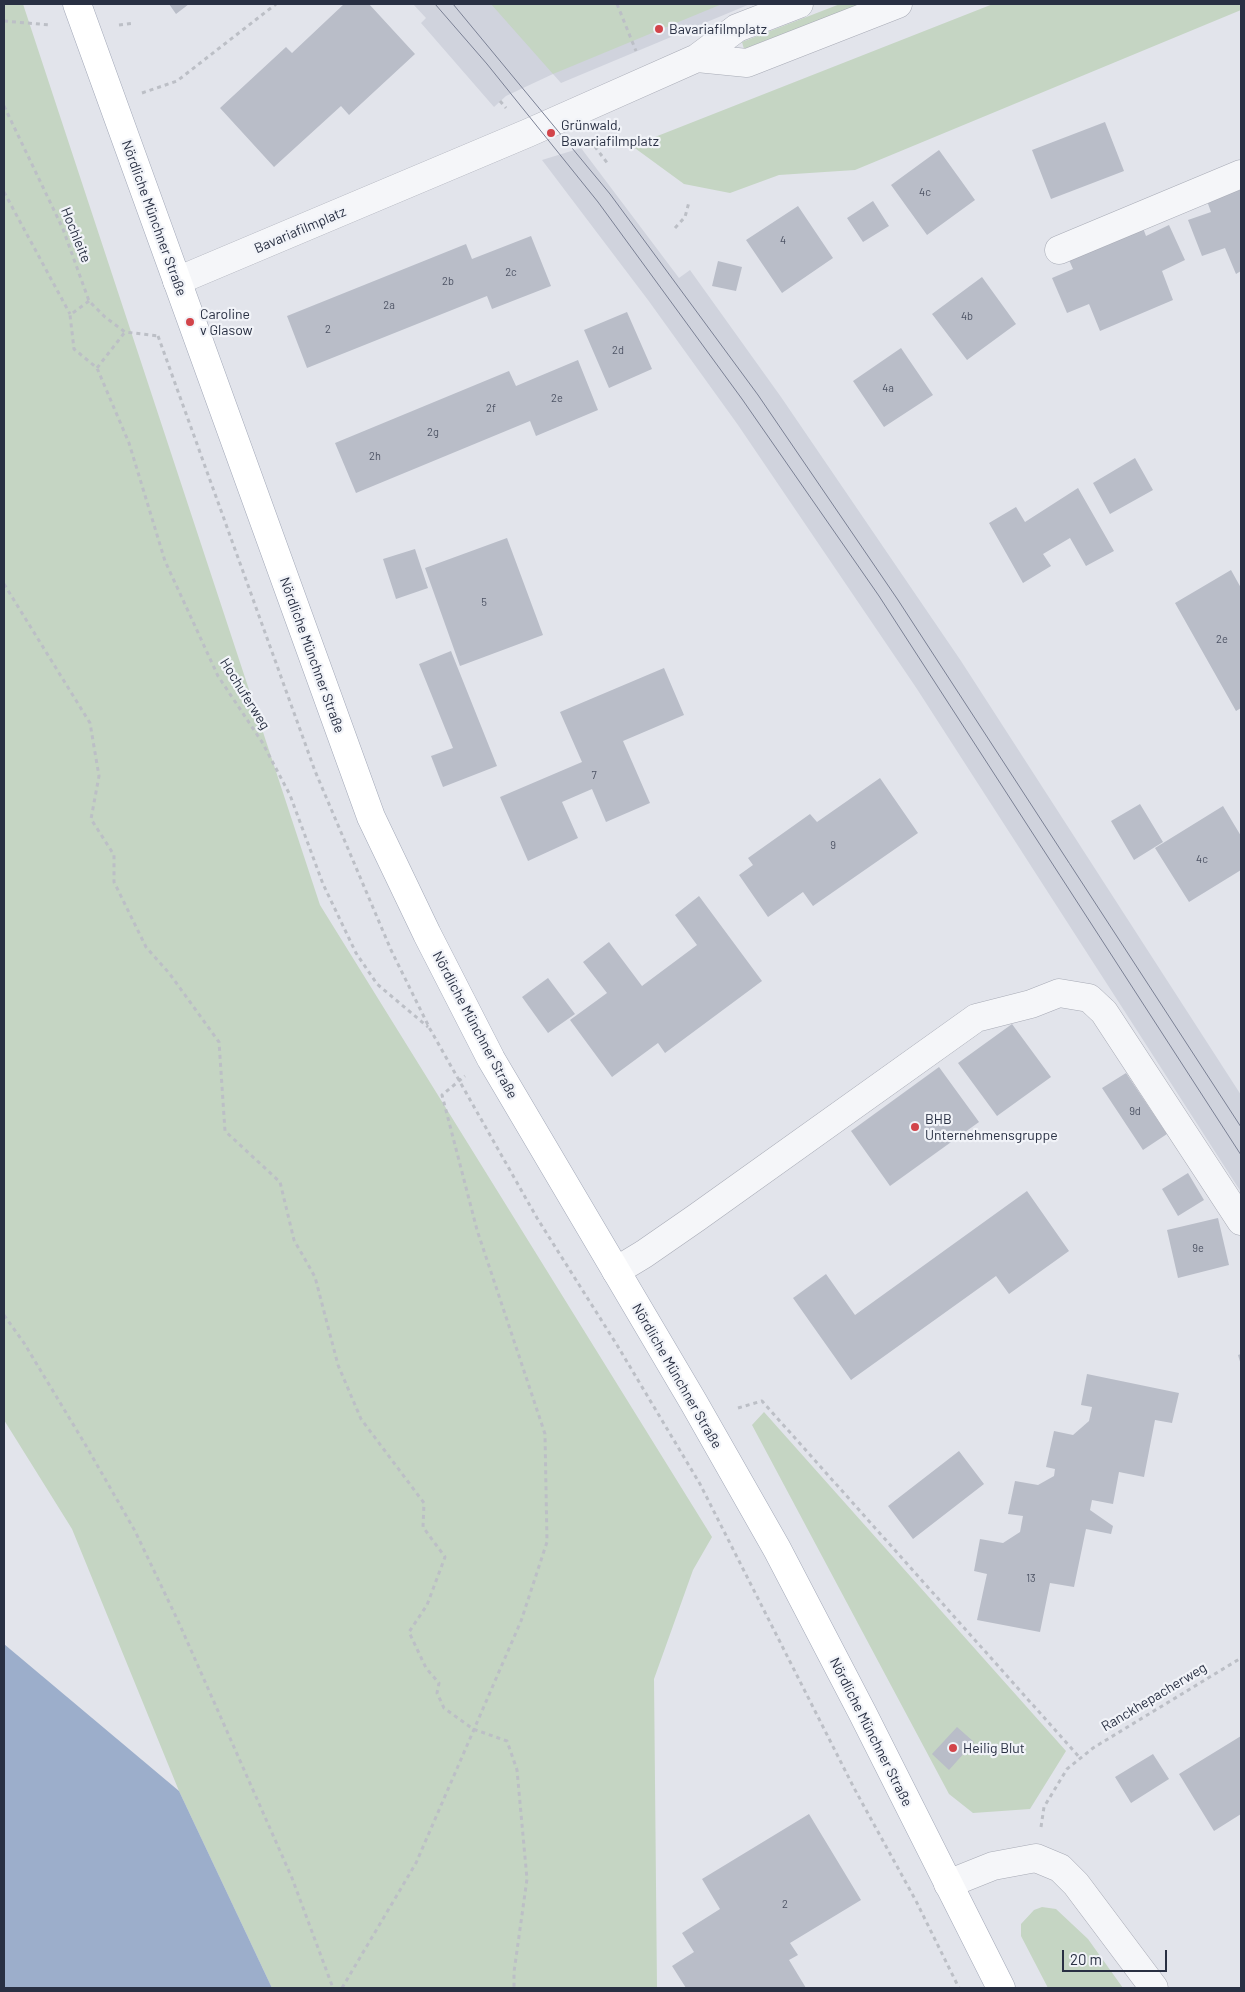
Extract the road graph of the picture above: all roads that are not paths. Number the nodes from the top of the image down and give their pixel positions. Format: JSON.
{"nodes":[{"id":1,"x":77,"y":4,"type":"edge"},
{"id":2,"x":800,"y":4,"type":"edge"},
{"id":3,"x":898,"y":4,"type":"edge"},
{"id":4,"x":697,"y":58,"type":"junction"},
{"id":5,"x":1241,"y":174,"type":"edge"},
{"id":6,"x":1059,"y":250,"type":"dead end"},
{"id":7,"x":177,"y":281,"type":"junction"},
{"id":8,"x":1241,"y":1221,"type":"edge"},
{"id":9,"x":616,"y":1271,"type":"junction"},
{"id":10,"x":948,"y":1884,"type":"junction"},
{"id":11,"x":1001,"y":1988,"type":"edge"},
{"id":12,"x":1154,"y":1988,"type":"edge"}],
"edges":[{"from":1,"to":7,"type":"main road","name":"Nördliche Münchner Straße"},
{"from":2,"to":4,"type":"street","name":"Bavariafilmplatz"},
{"from":3,"to":4,"type":"street","name":"Bavariafilmplatz"},
{"from":4,"to":7,"type":"street","name":"Bavariafilmplatz"},
{"from":5,"to":6,"type":"street"},
{"from":7,"to":9,"type":"main road","name":"Nördliche Münchner Straße"},
{"from":8,"to":9,"type":"street"},
{"from":9,"to":10,"type":"main road","name":"Nördliche Münchner Straße"},
{"from":10,"to":11,"type":"main road","name":"Nördliche Münchner Straße"},
{"from":10,"to":12,"type":"street"}]}
